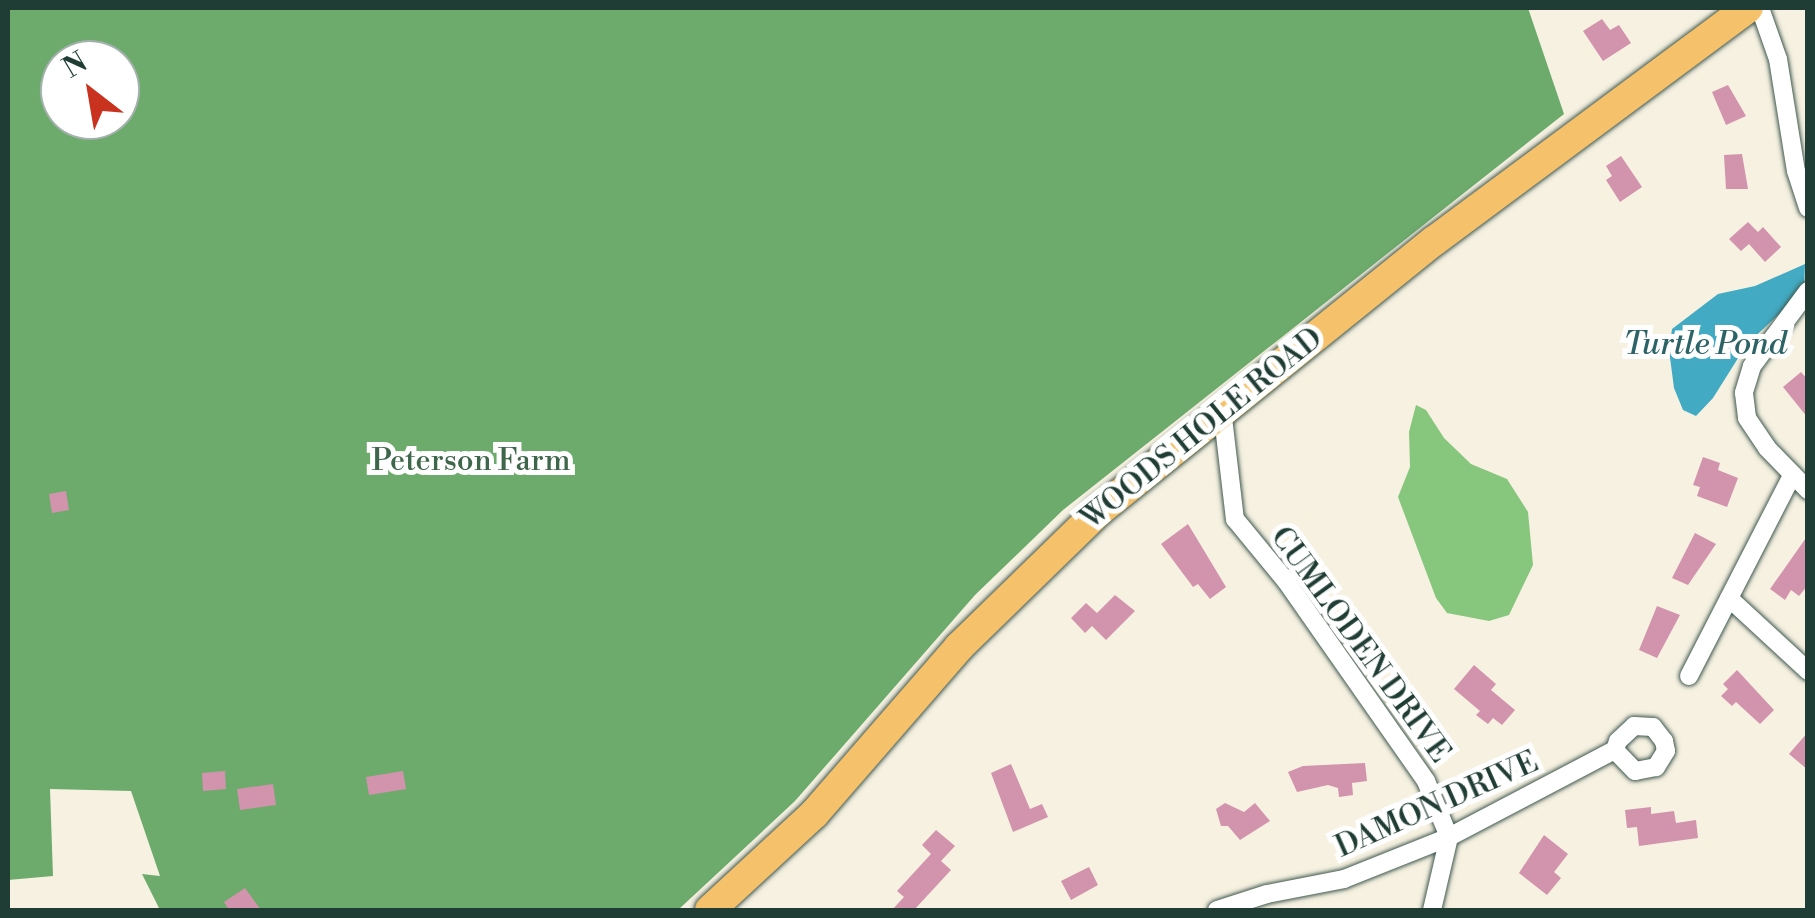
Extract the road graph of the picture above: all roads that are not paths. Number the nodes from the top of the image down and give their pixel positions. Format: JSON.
{"nodes":[{"id":1,"x":1748,"y":8,"type":"edge"},
{"id":2,"x":1760,"y":8,"type":"edge"},
{"id":3,"x":1808,"y":208,"type":"edge"},
{"id":4,"x":1808,"y":291,"type":"edge"},
{"id":5,"x":1222,"y":410,"type":"junction"},
{"id":6,"x":1792,"y":476,"type":"junction"},
{"id":7,"x":1808,"y":490,"type":"edge"},
{"id":8,"x":1729,"y":598,"type":"junction"},
{"id":9,"x":1808,"y":671,"type":"edge"},
{"id":10,"x":1689,"y":676,"type":"dead end"},
{"id":11,"x":1615,"y":750,"type":"dead end"},
{"id":12,"x":1449,"y":837,"type":"junction"},
{"id":13,"x":710,"y":910,"type":"edge"},
{"id":14,"x":1217,"y":910,"type":"edge"},
{"id":15,"x":1432,"y":910,"type":"edge"}],
"edges":[{"from":1,"to":5,"type":"highway","name":"WOODS HOLE ROAD"},
{"from":2,"to":3,"type":"street"},
{"from":4,"to":6,"type":"street"},
{"from":5,"to":12,"type":"street","name":"CUMLODEN DRIVE"},
{"from":5,"to":13,"type":"highway","name":"WOODS HOLE ROAD"},
{"from":6,"to":7,"type":"street"},
{"from":6,"to":8,"type":"street"},
{"from":8,"to":9,"type":"street"},
{"from":8,"to":10,"type":"street"},
{"from":11,"to":12,"type":"street","name":"DAMON DRIVE"},
{"from":12,"to":14,"type":"street","name":"DAMON DRIVE"},
{"from":12,"to":15,"type":"street"}]}
